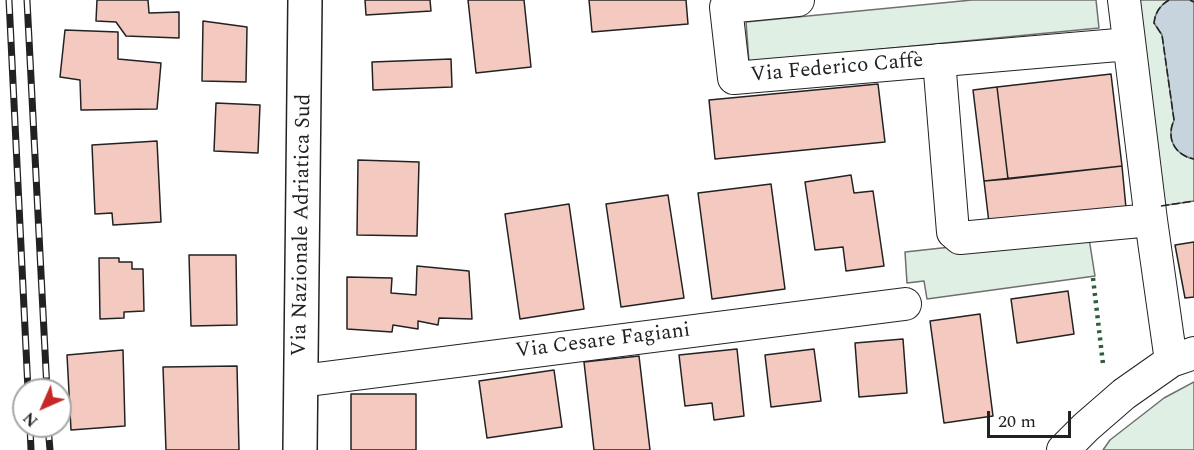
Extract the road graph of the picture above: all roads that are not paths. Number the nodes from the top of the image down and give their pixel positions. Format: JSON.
{"nodes":[{"id":1,"x":305,"y":0,"type":"edge"},
{"id":2,"x":798,"y":0,"type":"edge"},
{"id":3,"x":1124,"y":0,"type":"edge"},
{"id":4,"x":1129,"y":44,"type":"junction"},
{"id":5,"x":939,"y":60,"type":"junction"},
{"id":6,"x":1151,"y":220,"type":"junction"},
{"id":7,"x":905,"y":304,"type":"dead end"},
{"id":8,"x":1182,"y":357,"type":"edge"},
{"id":9,"x":301,"y":381,"type":"junction"},
{"id":10,"x":300,"y":450,"type":"edge"},
{"id":11,"x":1063,"y":450,"type":"edge"}],
"edges":[{"from":1,"to":9,"type":"main road","name":"Via Nazionale Adriatica Sud"},
{"from":2,"to":5,"type":"street","name":"Via Federico Caffè"},
{"from":3,"to":4,"type":"street"},
{"from":4,"to":5,"type":"street","name":"Via Federico Caffè"},
{"from":4,"to":6,"type":"street"},
{"from":5,"to":6,"type":"street","name":"Via Federico Caffè"},
{"from":6,"to":8,"type":"street"},
{"from":7,"to":9,"type":"street","name":"Via Cesare Fagiani"},
{"from":8,"to":11,"type":"street"},
{"from":9,"to":10,"type":"main road","name":"Via Nazionale Adriatica Sud"}]}
